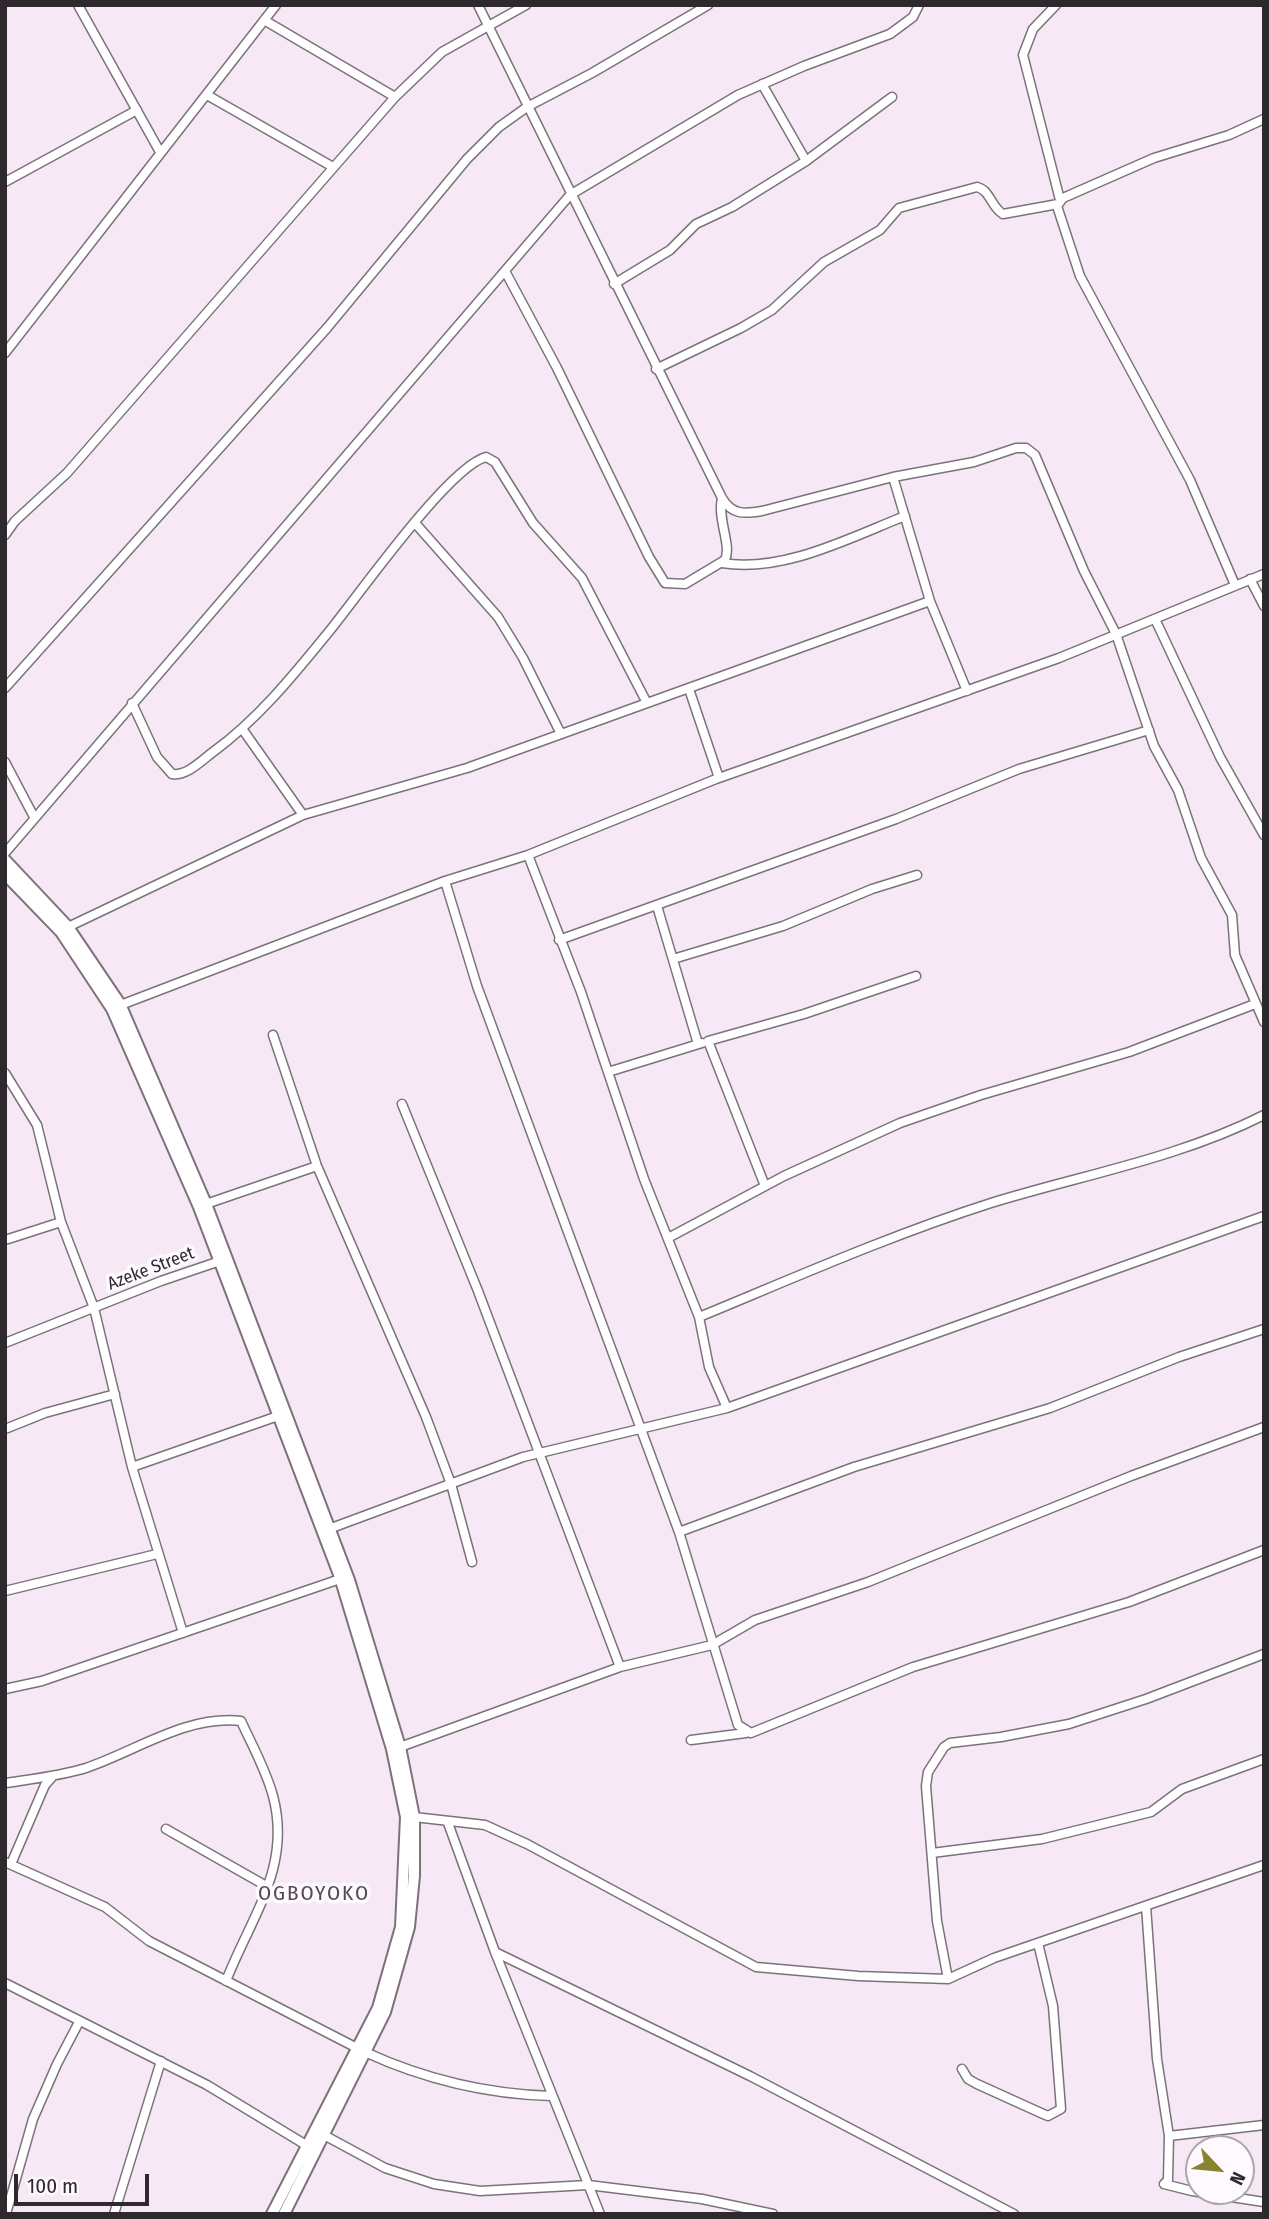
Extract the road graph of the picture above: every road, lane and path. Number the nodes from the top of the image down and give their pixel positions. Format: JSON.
{"nodes":[{"id":1,"x":78,"y":5,"type":"edge"},
{"id":2,"x":276,"y":5,"type":"edge"},
{"id":3,"x":478,"y":5,"type":"edge"},
{"id":4,"x":526,"y":5,"type":"edge"},
{"id":5,"x":708,"y":5,"type":"edge"},
{"id":6,"x":1056,"y":5,"type":"edge"},
{"id":7,"x":919,"y":6,"type":"edge"},
{"id":8,"x":264,"y":20,"type":"junction"},
{"id":9,"x":488,"y":25,"type":"junction"},
{"id":10,"x":762,"y":84,"type":"junction"},
{"id":11,"x":207,"y":95,"type":"junction"},
{"id":12,"x":395,"y":97,"type":"junction"},
{"id":13,"x":892,"y":97,"type":"dead end"},
{"id":14,"x":527,"y":107,"type":"junction"},
{"id":15,"x":137,"y":110,"type":"junction"},
{"id":16,"x":1264,"y":118,"type":"edge"},
{"id":17,"x":160,"y":152,"type":"junction"},
{"id":18,"x":806,"y":161,"type":"junction"},
{"id":19,"x":333,"y":167,"type":"junction"},
{"id":20,"x":5,"y":183,"type":"edge"},
{"id":21,"x":570,"y":195,"type":"junction"},
{"id":22,"x":1059,"y":202,"type":"junction"},
{"id":23,"x":505,"y":271,"type":"junction"},
{"id":24,"x":614,"y":284,"type":"junction"},
{"id":25,"x":5,"y":353,"type":"edge"},
{"id":26,"x":656,"y":369,"type":"junction"},
{"id":27,"x":893,"y":477,"type":"junction"},
{"id":28,"x":722,"y":498,"type":"junction"},
{"id":29,"x":905,"y":516,"type":"junction"},
{"id":30,"x":415,"y":523,"type":"junction"},
{"id":31,"x":5,"y":535,"type":"edge"},
{"id":32,"x":723,"y":563,"type":"junction"},
{"id":33,"x":1264,"y":574,"type":"edge"},
{"id":34,"x":1250,"y":579,"type":"junction"},
{"id":35,"x":1235,"y":585,"type":"junction"},
{"id":36,"x":930,"y":601,"type":"junction"},
{"id":37,"x":1264,"y":606,"type":"edge"},
{"id":38,"x":1155,"y":619,"type":"junction"},
{"id":39,"x":1116,"y":634,"type":"junction"},
{"id":40,"x":5,"y":688,"type":"edge"},
{"id":41,"x":689,"y":689,"type":"junction"},
{"id":42,"x":967,"y":691,"type":"junction"},
{"id":43,"x":648,"y":703,"type":"junction"},
{"id":44,"x":132,"y":704,"type":"junction"},
{"id":45,"x":243,"y":730,"type":"junction"},
{"id":46,"x":1149,"y":730,"type":"junction"},
{"id":47,"x":561,"y":734,"type":"junction"},
{"id":48,"x":5,"y":762,"type":"edge"},
{"id":49,"x":719,"y":778,"type":"junction"},
{"id":50,"x":303,"y":815,"type":"junction"},
{"id":51,"x":34,"y":817,"type":"junction"},
{"id":52,"x":1264,"y":835,"type":"edge"},
{"id":53,"x":5,"y":853,"type":"edge"},
{"id":54,"x":528,"y":855,"type":"junction"},
{"id":55,"x":5,"y":860,"type":"edge"},
{"id":56,"x":5,"y":874,"type":"edge"},
{"id":57,"x":917,"y":875,"type":"dead end"},
{"id":58,"x":445,"y":881,"type":"junction"},
{"id":59,"x":657,"y":906,"type":"junction"},
{"id":60,"x":68,"y":926,"type":"junction"},
{"id":61,"x":559,"y":940,"type":"junction"},
{"id":62,"x":673,"y":960,"type":"junction"},
{"id":63,"x":916,"y":976,"type":"dead end"},
{"id":64,"x":1255,"y":1004,"type":"junction"},
{"id":65,"x":116,"y":1007,"type":"junction"},
{"id":66,"x":1264,"y":1022,"type":"edge"},
{"id":67,"x":274,"y":1035,"type":"dead end"},
{"id":68,"x":708,"y":1041,"type":"junction"},
{"id":69,"x":698,"y":1044,"type":"junction"},
{"id":70,"x":608,"y":1072,"type":"junction"},
{"id":71,"x":5,"y":1073,"type":"edge"},
{"id":72,"x":402,"y":1104,"type":"dead end"},
{"id":73,"x":1264,"y":1115,"type":"edge"},
{"id":74,"x":317,"y":1166,"type":"junction"},
{"id":75,"x":765,"y":1186,"type":"junction"},
{"id":76,"x":206,"y":1204,"type":"junction"},
{"id":77,"x":1264,"y":1216,"type":"edge"},
{"id":78,"x":61,"y":1222,"type":"junction"},
{"id":79,"x":668,"y":1238,"type":"junction"},
{"id":80,"x":5,"y":1240,"type":"edge"},
{"id":81,"x":220,"y":1261,"type":"junction"},
{"id":82,"x":94,"y":1308,"type":"junction"},
{"id":83,"x":699,"y":1317,"type":"junction"},
{"id":84,"x":1264,"y":1329,"type":"edge"},
{"id":85,"x":5,"y":1343,"type":"edge"},
{"id":86,"x":115,"y":1394,"type":"junction"},
{"id":87,"x":727,"y":1408,"type":"junction"},
{"id":88,"x":278,"y":1416,"type":"junction"},
{"id":89,"x":1264,"y":1427,"type":"edge"},
{"id":90,"x":5,"y":1429,"type":"edge"},
{"id":91,"x":642,"y":1430,"type":"junction"},
{"id":92,"x":538,"y":1453,"type":"junction"},
{"id":93,"x":132,"y":1467,"type":"junction"},
{"id":94,"x":451,"y":1484,"type":"junction"},
{"id":95,"x":327,"y":1530,"type":"junction"},
{"id":96,"x":678,"y":1532,"type":"junction"},
{"id":97,"x":1264,"y":1550,"type":"edge"},
{"id":98,"x":157,"y":1554,"type":"junction"},
{"id":99,"x":472,"y":1562,"type":"dead end"},
{"id":100,"x":345,"y":1579,"type":"junction"},
{"id":101,"x":5,"y":1591,"type":"edge"},
{"id":102,"x":183,"y":1633,"type":"junction"},
{"id":103,"x":712,"y":1645,"type":"junction"},
{"id":104,"x":1264,"y":1654,"type":"edge"},
{"id":105,"x":620,"y":1667,"type":"junction"},
{"id":106,"x":5,"y":1689,"type":"edge"},
{"id":107,"x":746,"y":1733,"type":"junction"},
{"id":108,"x":691,"y":1740,"type":"dead end"},
{"id":109,"x":400,"y":1747,"type":"junction"},
{"id":110,"x":1264,"y":1759,"type":"edge"},
{"id":111,"x":54,"y":1775,"type":"junction"},
{"id":112,"x":5,"y":1783,"type":"edge"},
{"id":113,"x":414,"y":1817,"type":"junction"},
{"id":114,"x":448,"y":1823,"type":"junction"},
{"id":115,"x":166,"y":1829,"type":"dead end"},
{"id":116,"x":932,"y":1853,"type":"junction"},
{"id":117,"x":8,"y":1863,"type":"edge"},
{"id":118,"x":1264,"y":1865,"type":"edge"},
{"id":119,"x":409,"y":1876,"type":"junction"},
{"id":120,"x":268,"y":1887,"type":"junction"},
{"id":121,"x":1146,"y":1906,"type":"junction"},
{"id":122,"x":1038,"y":1943,"type":"junction"},
{"id":123,"x":495,"y":1952,"type":"junction"},
{"id":124,"x":948,"y":1979,"type":"junction"},
{"id":125,"x":226,"y":1980,"type":"junction"},
{"id":126,"x":5,"y":1983,"type":"edge"},
{"id":127,"x":79,"y":2022,"type":"junction"},
{"id":128,"x":361,"y":2050,"type":"junction"},
{"id":129,"x":161,"y":2061,"type":"junction"},
{"id":130,"x":962,"y":2069,"type":"dead end"},
{"id":131,"x":551,"y":2096,"type":"junction"},
{"id":132,"x":329,"y":2111,"type":"junction"},
{"id":133,"x":1264,"y":2125,"type":"edge"},
{"id":134,"x":322,"y":2134,"type":"junction"},
{"id":135,"x":1170,"y":2136,"type":"junction"},
{"id":136,"x":306,"y":2144,"type":"junction"},
{"id":137,"x":589,"y":2185,"type":"junction"},
{"id":138,"x":1264,"y":2202,"type":"edge"},
{"id":139,"x":6,"y":2214,"type":"edge"},
{"id":140,"x":114,"y":2214,"type":"edge"},
{"id":141,"x":272,"y":2214,"type":"edge"},
{"id":142,"x":284,"y":2214,"type":"edge"},
{"id":143,"x":600,"y":2214,"type":"edge"},
{"id":144,"x":773,"y":2214,"type":"edge"},
{"id":145,"x":1014,"y":2214,"type":"edge"}],
"edges":[{"from":1,"to":15,"type":"street"},
{"from":2,"to":8,"type":"street"},
{"from":3,"to":9,"type":"street"},
{"from":4,"to":9,"type":"street"},
{"from":5,"to":14,"type":"street"},
{"from":6,"to":22,"type":"street"},
{"from":7,"to":10,"type":"street"},
{"from":8,"to":11,"type":"street"},
{"from":8,"to":12,"type":"street"},
{"from":9,"to":12,"type":"street"},
{"from":9,"to":14,"type":"street"},
{"from":10,"to":18,"type":"street"},
{"from":10,"to":21,"type":"street"},
{"from":11,"to":17,"type":"street"},
{"from":11,"to":19,"type":"street"},
{"from":12,"to":19,"type":"street"},
{"from":13,"to":18,"type":"street"},
{"from":14,"to":21,"type":"street"},
{"from":14,"to":40,"type":"street"},
{"from":15,"to":17,"type":"street"},
{"from":15,"to":20,"type":"street"},
{"from":16,"to":22,"type":"street"},
{"from":17,"to":25,"type":"street"},
{"from":18,"to":24,"type":"street"},
{"from":19,"to":31,"type":"street"},
{"from":21,"to":23,"type":"street"},
{"from":21,"to":24,"type":"street"},
{"from":22,"to":26,"type":"street"},
{"from":22,"to":35,"type":"street"},
{"from":23,"to":32,"type":"street"},
{"from":23,"to":44,"type":"street"},
{"from":24,"to":26,"type":"street"},
{"from":26,"to":28,"type":"street"},
{"from":27,"to":28,"type":"street"},
{"from":27,"to":29,"type":"street"},
{"from":27,"to":39,"type":"street"},
{"from":28,"to":32,"type":"street"},
{"from":29,"to":32,"type":"street"},
{"from":29,"to":36,"type":"street"},
{"from":30,"to":43,"type":"street"},
{"from":30,"to":45,"type":"street"},
{"from":30,"to":47,"type":"street"},
{"from":33,"to":34,"type":"street"},
{"from":34,"to":35,"type":"street"},
{"from":34,"to":37,"type":"street"},
{"from":35,"to":38,"type":"street"},
{"from":36,"to":41,"type":"street"},
{"from":36,"to":42,"type":"street"},
{"from":38,"to":39,"type":"street"},
{"from":38,"to":52,"type":"street"},
{"from":39,"to":42,"type":"street"},
{"from":39,"to":46,"type":"street"},
{"from":41,"to":43,"type":"street"},
{"from":41,"to":49,"type":"street"},
{"from":42,"to":49,"type":"street"},
{"from":43,"to":47,"type":"street"},
{"from":44,"to":45,"type":"street"},
{"from":44,"to":51,"type":"street"},
{"from":45,"to":50,"type":"street"},
{"from":46,"to":59,"type":"street"},
{"from":46,"to":64,"type":"street"},
{"from":47,"to":50,"type":"street"},
{"from":48,"to":51,"type":"street"},
{"from":49,"to":54,"type":"street"},
{"from":50,"to":60,"type":"street"},
{"from":51,"to":53,"type":"street"},
{"from":54,"to":58,"type":"street"},
{"from":54,"to":61,"type":"street"},
{"from":55,"to":60,"type":"main road"},
{"from":56,"to":65,"type":"main road"},
{"from":57,"to":62,"type":"street"},
{"from":58,"to":65,"type":"street"},
{"from":58,"to":91,"type":"street"},
{"from":59,"to":61,"type":"street"},
{"from":59,"to":62,"type":"street"},
{"from":60,"to":65,"type":"main road"},
{"from":61,"to":70,"type":"street"},
{"from":62,"to":69,"type":"street"},
{"from":63,"to":68,"type":"street"},
{"from":64,"to":66,"type":"street"},
{"from":64,"to":75,"type":"street"},
{"from":65,"to":76,"type":"main road"},
{"from":65,"to":81,"type":"main road"},
{"from":67,"to":74,"type":"street"},
{"from":68,"to":69,"type":"street"},
{"from":68,"to":75,"type":"street"},
{"from":69,"to":70,"type":"street"},
{"from":70,"to":79,"type":"street"},
{"from":71,"to":78,"type":"street"},
{"from":72,"to":92,"type":"street"},
{"from":73,"to":83,"type":"street"},
{"from":74,"to":76,"type":"street"},
{"from":74,"to":94,"type":"street"},
{"from":75,"to":79,"type":"street"},
{"from":76,"to":95,"type":"main road"},
{"from":77,"to":87,"type":"street"},
{"from":78,"to":80,"type":"street"},
{"from":78,"to":82,"type":"street"},
{"from":79,"to":83,"type":"street"},
{"from":81,"to":82,"type":"street","name":"Azeke Street"},
{"from":81,"to":88,"type":"main road"},
{"from":82,"to":85,"type":"street","name":"Azeke Street"},
{"from":82,"to":86,"type":"street"},
{"from":83,"to":87,"type":"street"},
{"from":84,"to":96,"type":"street"},
{"from":86,"to":90,"type":"street"},
{"from":86,"to":93,"type":"street"},
{"from":87,"to":91,"type":"street"},
{"from":88,"to":93,"type":"street"},
{"from":88,"to":95,"type":"main road"},
{"from":89,"to":103,"type":"street"},
{"from":91,"to":92,"type":"street"},
{"from":91,"to":96,"type":"street"},
{"from":92,"to":94,"type":"street"},
{"from":92,"to":105,"type":"street"},
{"from":93,"to":98,"type":"street"},
{"from":94,"to":95,"type":"street"},
{"from":94,"to":99,"type":"street"},
{"from":95,"to":100,"type":"main road"},
{"from":96,"to":103,"type":"street"},
{"from":97,"to":107,"type":"street"},
{"from":98,"to":101,"type":"street"},
{"from":98,"to":102,"type":"street"},
{"from":100,"to":102,"type":"street"},
{"from":100,"to":109,"type":"main road"},
{"from":100,"to":119,"type":"main road"},
{"from":102,"to":106,"type":"street"},
{"from":103,"to":105,"type":"street"},
{"from":103,"to":107,"type":"street"},
{"from":104,"to":116,"type":"street"},
{"from":105,"to":109,"type":"street"},
{"from":107,"to":108,"type":"street"},
{"from":109,"to":113,"type":"main road"},
{"from":110,"to":116,"type":"street"},
{"from":111,"to":112,"type":"street"},
{"from":111,"to":117,"type":"street"},
{"from":111,"to":120,"type":"street"},
{"from":113,"to":114,"type":"street"},
{"from":113,"to":119,"type":"main road"},
{"from":114,"to":123,"type":"street"},
{"from":114,"to":124,"type":"street"},
{"from":115,"to":120,"type":"street"},
{"from":116,"to":124,"type":"street"},
{"from":117,"to":125,"type":"street"},
{"from":118,"to":121,"type":"street"},
{"from":119,"to":128,"type":"main road"},
{"from":120,"to":125,"type":"street"},
{"from":121,"to":122,"type":"street"},
{"from":121,"to":135,"type":"street"},
{"from":122,"to":124,"type":"street"},
{"from":122,"to":130,"type":"street"},
{"from":123,"to":131,"type":"street"},
{"from":123,"to":145,"type":"street"},
{"from":125,"to":128,"type":"street"},
{"from":126,"to":127,"type":"street"},
{"from":127,"to":129,"type":"street"},
{"from":127,"to":139,"type":"street"},
{"from":128,"to":131,"type":"street"},
{"from":128,"to":132,"type":"main road"},
{"from":129,"to":136,"type":"street"},
{"from":129,"to":140,"type":"street"},
{"from":131,"to":137,"type":"street"},
{"from":132,"to":134,"type":"main road"},
{"from":132,"to":136,"type":"main road"},
{"from":133,"to":135,"type":"street"},
{"from":134,"to":137,"type":"street"},
{"from":134,"to":142,"type":"main road"},
{"from":135,"to":138,"type":"street"},
{"from":136,"to":141,"type":"main road"},
{"from":137,"to":143,"type":"street"},
{"from":137,"to":144,"type":"street"}]}
